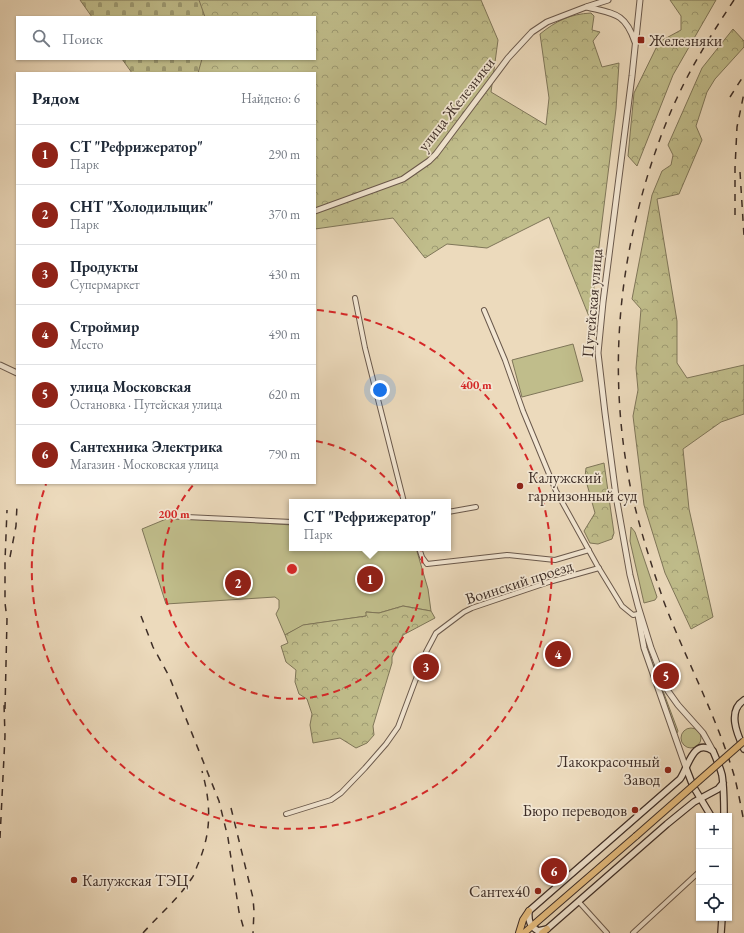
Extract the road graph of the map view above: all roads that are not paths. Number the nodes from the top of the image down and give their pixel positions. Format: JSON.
{"nodes":[{"id":1,"x":608,"y":0,"type":"edge"},
{"id":2,"x":640,"y":0,"type":"edge"},
{"id":3,"x":586,"y":7,"type":"junction"},
{"id":4,"x":636,"y":45,"type":"junction"},
{"id":5,"x":316,"y":211,"type":"edge"},
{"id":6,"x":355,"y":298,"type":"dead end"},
{"id":7,"x":484,"y":310,"type":"dead end"},
{"id":8,"x":0,"y":365,"type":"edge"},
{"id":9,"x":16,"y":373,"type":"edge"},
{"id":10,"x":403,"y":499,"type":"edge"},
{"id":11,"x":476,"y":507,"type":"dead end"},
{"id":12,"x":451,"y":512,"type":"edge"},
{"id":13,"x":165,"y":516,"type":"dead end"},
{"id":14,"x":289,"y":522,"type":"edge"},
{"id":15,"x":589,"y":550,"type":"junction"},
{"id":16,"x":420,"y":551,"type":"edge"},
{"id":17,"x":600,"y":568,"type":"junction"},
{"id":18,"x":638,"y":606,"type":"junction"},
{"id":19,"x":638,"y":614,"type":"junction"},
{"id":20,"x":744,"y":700,"type":"edge"},
{"id":21,"x":744,"y":740,"type":"edge"},
{"id":22,"x":744,"y":749,"type":"edge"},
{"id":23,"x":713,"y":751,"type":"junction"},
{"id":24,"x":686,"y":768,"type":"junction"},
{"id":25,"x":723,"y":783,"type":"junction"},
{"id":26,"x":700,"y":798,"type":"junction"},
{"id":27,"x":709,"y":813,"type":"edge"},
{"id":28,"x":724,"y":813,"type":"edge"},
{"id":29,"x":286,"y":814,"type":"dead end"},
{"id":30,"x":696,"y":875,"type":"edge"},
{"id":31,"x":579,"y":902,"type":"junction"},
{"id":32,"x":529,"y":911,"type":"junction"},
{"id":33,"x":722,"y":921,"type":"edge"},
{"id":34,"x":531,"y":927,"type":"junction"},
{"id":35,"x":548,"y":929,"type":"junction"},
{"id":36,"x":519,"y":933,"type":"edge"},
{"id":37,"x":524,"y":933,"type":"edge"},
{"id":38,"x":542,"y":933,"type":"edge"},
{"id":39,"x":607,"y":933,"type":"edge"},
{"id":40,"x":633,"y":933,"type":"edge"},
{"id":41,"x":721,"y":933,"type":"edge"}],
"edges":[{"from":1,"to":3,"type":"street","name":"улица Железняки"},
{"from":2,"to":4,"type":"street","name":"Путейская улица"},
{"from":3,"to":4,"type":"street"},
{"from":3,"to":5,"type":"street","name":"улица Железняки"},
{"from":4,"to":18,"type":"street","name":"Путейская улица"},
{"from":6,"to":10,"type":"street"},
{"from":7,"to":15,"type":"street"},
{"from":8,"to":9,"type":"street"},
{"from":11,"to":12,"type":"street"},
{"from":13,"to":14,"type":"street"},
{"from":15,"to":16,"type":"street"},
{"from":15,"to":17,"type":"street"},
{"from":17,"to":19,"type":"street"},
{"from":17,"to":29,"type":"street","name":"Воинский проезд"},
{"from":18,"to":19,"type":"street","name":"Путейская улица"},
{"from":18,"to":23,"type":"street","name":"Путейская улица"},
{"from":19,"to":24,"type":"street","name":"Путейская улица"},
{"from":20,"to":22,"type":"main road"},
{"from":21,"to":34,"type":"main road","bridge":true},
{"from":23,"to":24,"type":"main road"},
{"from":23,"to":25,"type":"main road","name":"Путейская улица"},
{"from":24,"to":26,"type":"main road","name":"Путейская улица"},
{"from":24,"to":32,"type":"main road"},
{"from":25,"to":26,"type":"main road"},
{"from":25,"to":28,"type":"main road","name":"Путейская улица"},
{"from":26,"to":27,"type":"main road","name":"Путейская улица"},
{"from":26,"to":31,"type":"main road"},
{"from":30,"to":40,"type":"street"},
{"from":31,"to":35,"type":"main road"},
{"from":31,"to":39,"type":"street"},
{"from":32,"to":34,"type":"main road"},
{"from":32,"to":36,"type":"main road"},
{"from":33,"to":41,"type":"main road"},
{"from":34,"to":35,"type":"main road"},
{"from":34,"to":37,"type":"main road"},
{"from":35,"to":38,"type":"main road"}]}
